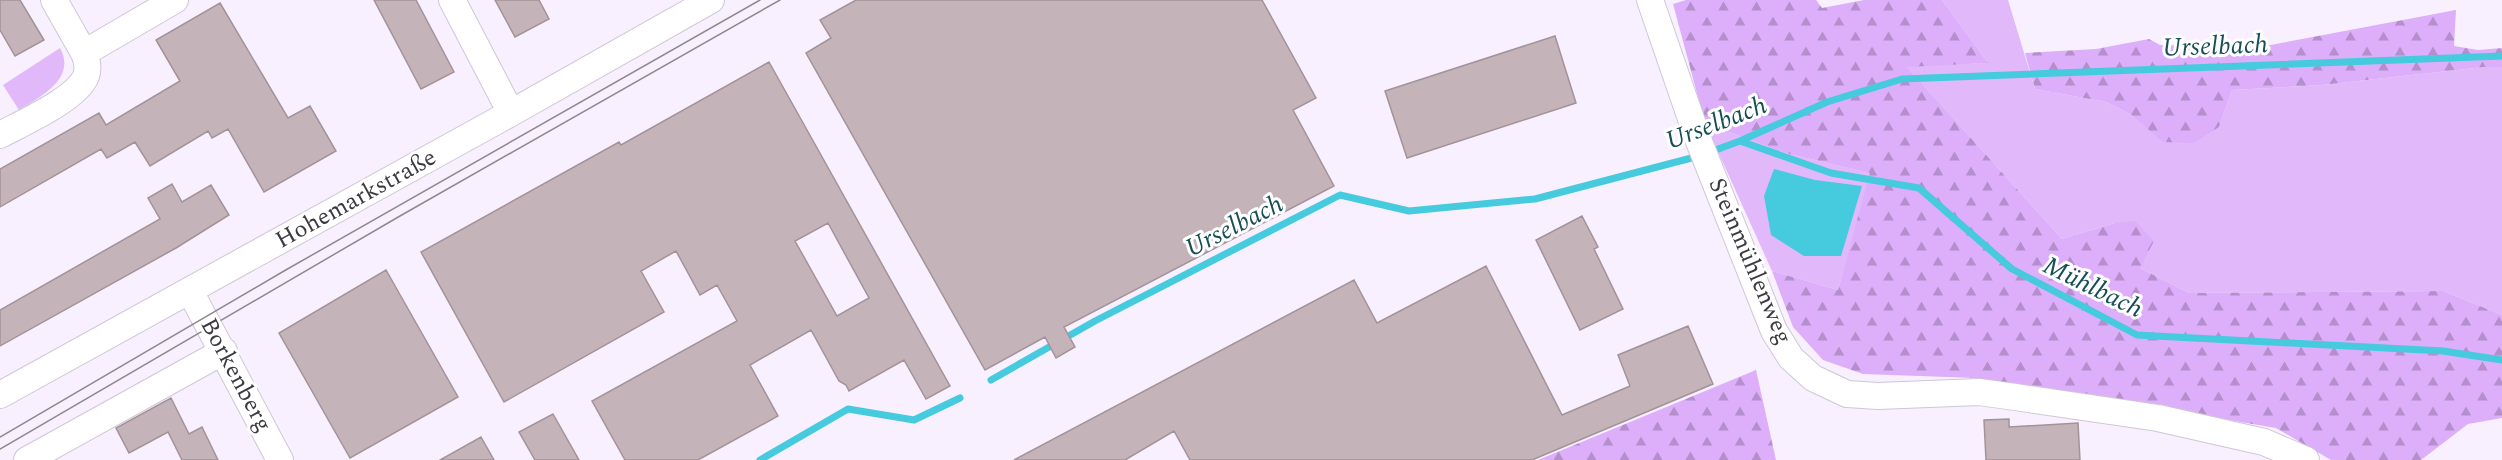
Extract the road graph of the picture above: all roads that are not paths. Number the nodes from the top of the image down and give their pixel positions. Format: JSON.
{"nodes":[{"id":1,"x":54,"y":0,"type":"edge"},
{"id":2,"x":175,"y":0,"type":"edge"},
{"id":3,"x":452,"y":0,"type":"edge"},
{"id":4,"x":711,"y":0,"type":"edge"},
{"id":5,"x":1650,"y":0,"type":"edge"},
{"id":6,"x":84,"y":53,"type":"junction"},
{"id":7,"x":512,"y":113,"type":"junction"},
{"id":8,"x":0,"y":135,"type":"edge"},
{"id":9,"x":190,"y":291,"type":"junction"},
{"id":10,"x":224,"y":351,"type":"junction"},
{"id":11,"x":0,"y":395,"type":"edge"},
{"id":12,"x":27,"y":460,"type":"edge"},
{"id":13,"x":280,"y":460,"type":"edge"},
{"id":14,"x":2306,"y":460,"type":"edge"}],
"edges":[{"from":1,"to":6,"type":"street"},
{"from":2,"to":6,"type":"street"},
{"from":3,"to":7,"type":"street"},
{"from":4,"to":7,"type":"street","name":"Hohemarkstraße"},
{"from":5,"to":14,"type":"street","name":"Steinmühlenweg"},
{"from":6,"to":8,"type":"street"},
{"from":7,"to":9,"type":"street","name":"Hohemarkstraße"},
{"from":9,"to":10,"type":"street","name":"Borkenberg"},
{"from":9,"to":11,"type":"street","name":"Hohemarkstraße"},
{"from":10,"to":12,"type":"street"},
{"from":10,"to":13,"type":"street","name":"Borkenberg"}]}
